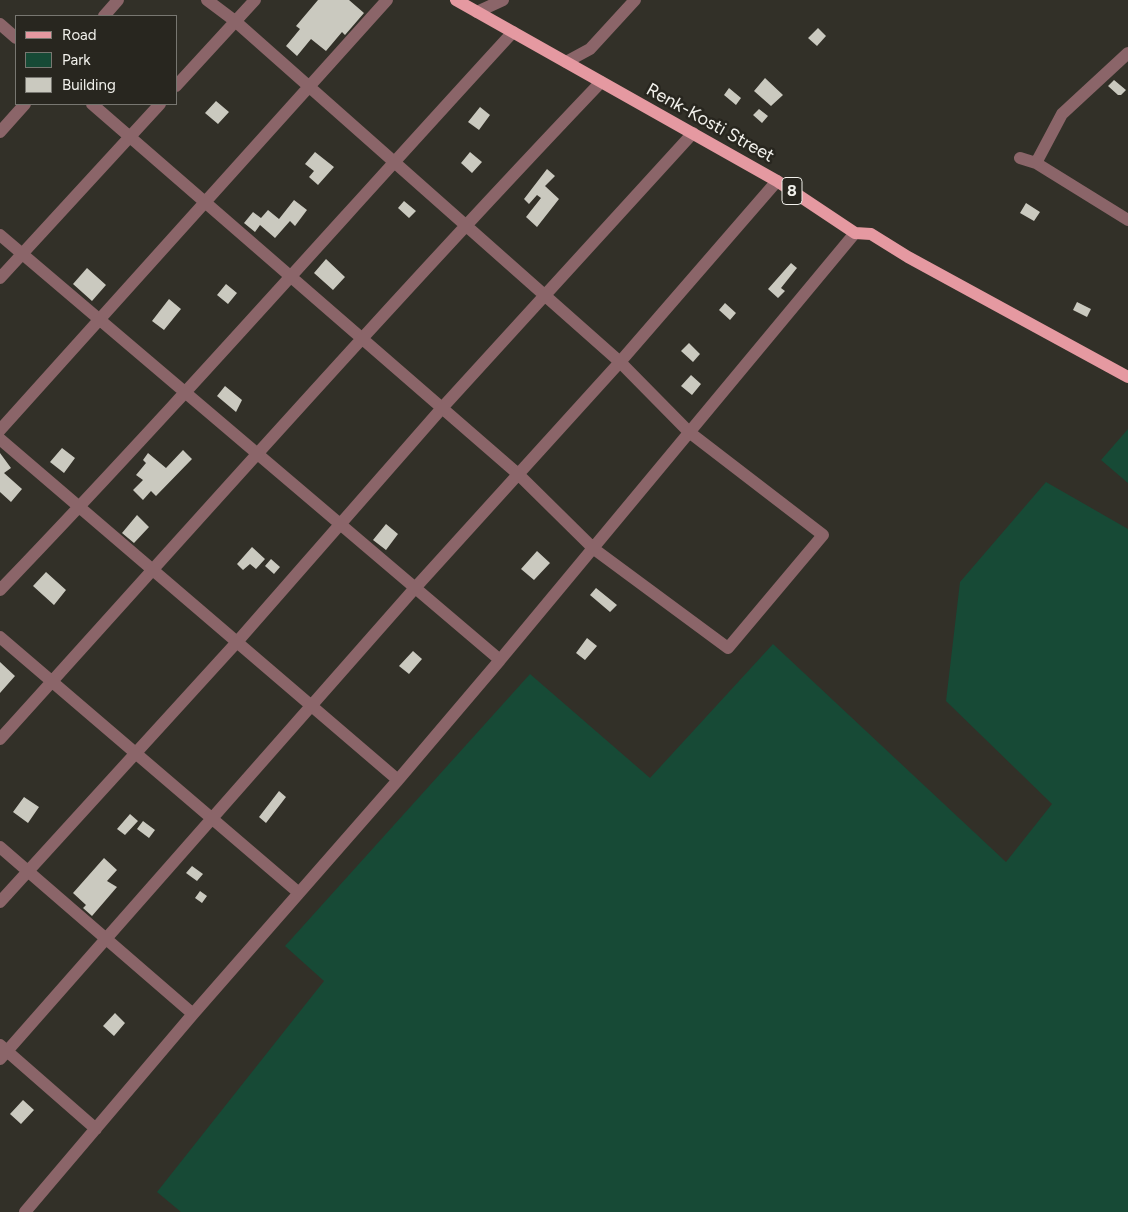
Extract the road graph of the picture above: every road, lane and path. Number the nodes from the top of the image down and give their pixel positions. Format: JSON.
{"nodes":[{"id":1,"x":118,"y":0,"type":"edge"},
{"id":2,"x":207,"y":0,"type":"edge"},
{"id":3,"x":255,"y":0,"type":"edge"},
{"id":4,"x":387,"y":0,"type":"edge"},
{"id":5,"x":456,"y":0,"type":"edge"},
{"id":6,"x":503,"y":0,"type":"edge"},
{"id":7,"x":635,"y":0,"type":"edge"},
{"id":8,"x":477,"y":12,"type":"junction"},
{"id":9,"x":105,"y":15,"type":"edge"},
{"id":10,"x":235,"y":21,"type":"junction"},
{"id":11,"x":0,"y":24,"type":"edge"},
{"id":12,"x":513,"y":32,"type":"junction"},
{"id":13,"x":15,"y":37,"type":"edge"},
{"id":14,"x":1128,"y":53,"type":"edge"},
{"id":15,"x":566,"y":62,"type":"junction"},
{"id":16,"x":601,"y":82,"type":"junction"},
{"id":17,"x":178,"y":84,"type":"edge"},
{"id":18,"x":309,"y":86,"type":"junction"},
{"id":19,"x":25,"y":105,"type":"edge"},
{"id":20,"x":93,"y":105,"type":"edge"},
{"id":21,"x":159,"y":105,"type":"edge"},
{"id":22,"x":0,"y":132,"type":"edge"},
{"id":23,"x":693,"y":133,"type":"junction"},
{"id":24,"x":130,"y":137,"type":"junction"},
{"id":25,"x":1020,"y":158,"type":"dead end"},
{"id":26,"x":394,"y":161,"type":"junction"},
{"id":27,"x":1036,"y":164,"type":"junction"},
{"id":28,"x":777,"y":181,"type":"junction"},
{"id":29,"x":206,"y":203,"type":"junction"},
{"id":30,"x":1128,"y":220,"type":"edge"},
{"id":31,"x":465,"y":224,"type":"junction"},
{"id":32,"x":855,"y":233,"type":"junction"},
{"id":33,"x":0,"y":235,"type":"edge"},
{"id":34,"x":22,"y":254,"type":"junction"},
{"id":35,"x":292,"y":277,"type":"junction"},
{"id":36,"x":0,"y":278,"type":"edge"},
{"id":37,"x":545,"y":295,"type":"junction"},
{"id":38,"x":100,"y":320,"type":"junction"},
{"id":39,"x":363,"y":339,"type":"junction"},
{"id":40,"x":620,"y":362,"type":"junction"},
{"id":41,"x":1128,"y":377,"type":"edge"},
{"id":42,"x":184,"y":392,"type":"junction"},
{"id":43,"x":442,"y":408,"type":"junction"},
{"id":44,"x":0,"y":430,"type":"edge"},
{"id":45,"x":689,"y":432,"type":"junction"},
{"id":46,"x":0,"y":439,"type":"edge"},
{"id":47,"x":256,"y":453,"type":"junction"},
{"id":48,"x":518,"y":474,"type":"junction"},
{"id":49,"x":80,"y":507,"type":"junction"},
{"id":50,"x":340,"y":524,"type":"junction"},
{"id":51,"x":594,"y":549,"type":"junction"},
{"id":52,"x":153,"y":570,"type":"junction"},
{"id":53,"x":415,"y":588,"type":"junction"},
{"id":54,"x":0,"y":590,"type":"edge"},
{"id":55,"x":0,"y":637,"type":"edge"},
{"id":56,"x":236,"y":642,"type":"junction"},
{"id":57,"x":500,"y":660,"type":"junction"},
{"id":58,"x":52,"y":681,"type":"junction"},
{"id":59,"x":312,"y":706,"type":"junction"},
{"id":60,"x":0,"y":739,"type":"edge"},
{"id":61,"x":136,"y":753,"type":"junction"},
{"id":62,"x":398,"y":780,"type":"junction"},
{"id":63,"x":211,"y":818,"type":"junction"},
{"id":64,"x":0,"y":847,"type":"edge"},
{"id":65,"x":28,"y":871,"type":"junction"},
{"id":66,"x":299,"y":893,"type":"junction"},
{"id":67,"x":0,"y":902,"type":"edge"},
{"id":68,"x":105,"y":938,"type":"junction"},
{"id":69,"x":192,"y":1014,"type":"junction"},
{"id":70,"x":2,"y":1051,"type":"edge"},
{"id":71,"x":96,"y":1129,"type":"junction"},
{"id":72,"x":25,"y":1212,"type":"edge"}],
"edges":[{"from":1,"to":9,"type":"street"},
{"from":2,"to":10,"type":"street"},
{"from":3,"to":10,"type":"street"},
{"from":4,"to":18,"type":"street"},
{"from":5,"to":8,"type":"main road","name":"Renk-Kosti Street","number":"8"},
{"from":6,"to":8,"type":"street"},
{"from":7,"to":15,"type":"street"},
{"from":8,"to":12,"type":"main road","name":"Renk-Kosti Street","number":"8"},
{"from":10,"to":17,"type":"street"},
{"from":10,"to":18,"type":"street"},
{"from":11,"to":13,"type":"street"},
{"from":12,"to":15,"type":"main road","name":"Renk-Kosti Street","number":"8"},
{"from":12,"to":26,"type":"street"},
{"from":14,"to":27,"type":"street"},
{"from":15,"to":16,"type":"main road","name":"Renk-Kosti Street","number":"8"},
{"from":16,"to":23,"type":"main road","name":"Renk-Kosti Street","number":"8"},
{"from":16,"to":31,"type":"street"},
{"from":18,"to":26,"type":"street"},
{"from":18,"to":29,"type":"street"},
{"from":19,"to":22,"type":"street"},
{"from":20,"to":24,"type":"street"},
{"from":21,"to":24,"type":"street"},
{"from":23,"to":28,"type":"main road","name":"Renk-Kosti Street","number":"8"},
{"from":23,"to":37,"type":"street"},
{"from":24,"to":29,"type":"street"},
{"from":24,"to":34,"type":"street"},
{"from":25,"to":27,"type":"street"},
{"from":26,"to":31,"type":"street"},
{"from":26,"to":35,"type":"street"},
{"from":27,"to":30,"type":"street"},
{"from":28,"to":32,"type":"main road","name":"Renk-Kosti Street","number":"8"},
{"from":28,"to":40,"type":"street"},
{"from":29,"to":35,"type":"street"},
{"from":29,"to":38,"type":"street"},
{"from":31,"to":37,"type":"street"},
{"from":31,"to":39,"type":"street"},
{"from":32,"to":41,"type":"main road","name":"Renk-Kosti Street","number":"8"},
{"from":32,"to":45,"type":"street"},
{"from":33,"to":34,"type":"street"},
{"from":34,"to":36,"type":"street"},
{"from":34,"to":38,"type":"street"},
{"from":35,"to":39,"type":"street"},
{"from":35,"to":42,"type":"street"},
{"from":37,"to":40,"type":"street"},
{"from":37,"to":43,"type":"street"},
{"from":38,"to":42,"type":"street"},
{"from":38,"to":44,"type":"street"},
{"from":39,"to":43,"type":"street"},
{"from":39,"to":47,"type":"street"},
{"from":40,"to":45,"type":"street"},
{"from":40,"to":48,"type":"street"},
{"from":42,"to":47,"type":"street"},
{"from":42,"to":49,"type":"street"},
{"from":43,"to":48,"type":"street"},
{"from":43,"to":50,"type":"street"},
{"from":45,"to":51,"type":"street"},
{"from":45,"to":51,"type":"street"},
{"from":46,"to":49,"type":"street"},
{"from":47,"to":50,"type":"street"},
{"from":47,"to":52,"type":"street"},
{"from":48,"to":51,"type":"street"},
{"from":48,"to":53,"type":"street"},
{"from":49,"to":52,"type":"street"},
{"from":49,"to":54,"type":"street"},
{"from":50,"to":53,"type":"street"},
{"from":50,"to":56,"type":"street"},
{"from":51,"to":57,"type":"street"},
{"from":52,"to":56,"type":"street"},
{"from":52,"to":58,"type":"street"},
{"from":53,"to":57,"type":"street"},
{"from":53,"to":59,"type":"street"},
{"from":55,"to":58,"type":"street"},
{"from":56,"to":59,"type":"street"},
{"from":56,"to":61,"type":"street"},
{"from":57,"to":62,"type":"street"},
{"from":58,"to":60,"type":"street"},
{"from":58,"to":61,"type":"street"},
{"from":59,"to":62,"type":"street"},
{"from":59,"to":63,"type":"street"},
{"from":61,"to":63,"type":"street"},
{"from":61,"to":65,"type":"street"},
{"from":62,"to":66,"type":"street"},
{"from":63,"to":66,"type":"street"},
{"from":63,"to":68,"type":"street"},
{"from":64,"to":65,"type":"street"},
{"from":65,"to":67,"type":"street"},
{"from":65,"to":68,"type":"street"},
{"from":66,"to":69,"type":"street"},
{"from":68,"to":69,"type":"street"},
{"from":68,"to":70,"type":"street"},
{"from":69,"to":71,"type":"street"},
{"from":70,"to":71,"type":"street"},
{"from":71,"to":72,"type":"street"}]}
